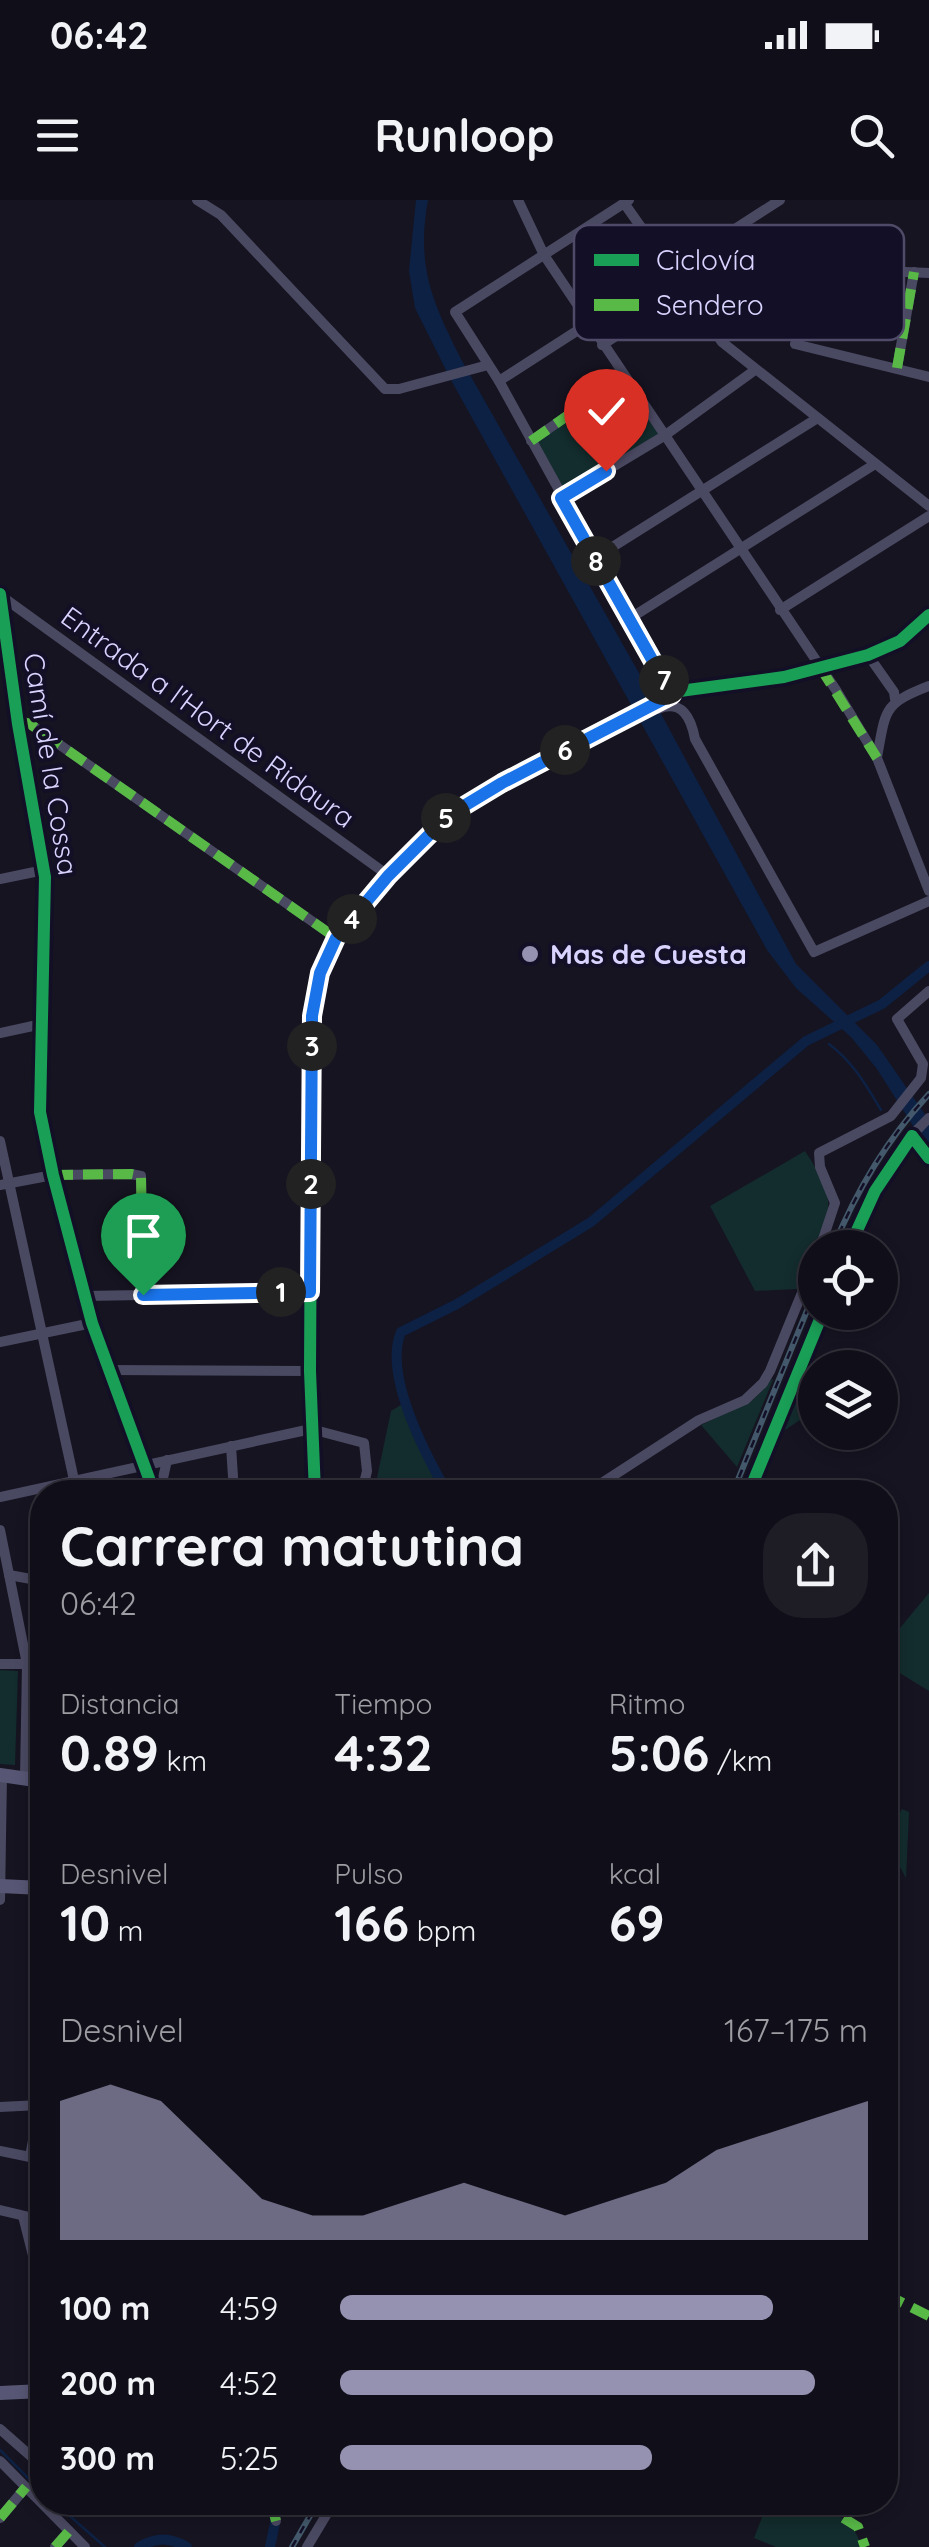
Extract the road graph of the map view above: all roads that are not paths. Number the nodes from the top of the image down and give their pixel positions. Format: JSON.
{"nodes":[{"id":1,"x":197,"y":200,"type":"edge"},
{"id":2,"x":518,"y":200,"type":"edge"},
{"id":3,"x":780,"y":200,"type":"edge"},
{"id":4,"x":627,"y":202,"type":"edge"},
{"id":5,"x":591,"y":225,"type":"edge"},
{"id":6,"x":641,"y":225,"type":"edge"},
{"id":7,"x":741,"y":225,"type":"edge"},
{"id":8,"x":574,"y":236,"type":"edge"},
{"id":9,"x":544,"y":255,"type":"junction"},
{"id":10,"x":904,"y":272,"type":"edge"},
{"id":11,"x":914,"y":272,"type":"junction"},
{"id":12,"x":929,"y":273,"type":"edge"},
{"id":13,"x":574,"y":301,"type":"edge"},
{"id":14,"x":904,"y":325,"type":"edge"},
{"id":15,"x":574,"y":332,"type":"edge"},
{"id":16,"x":598,"y":340,"type":"edge"},
{"id":17,"x":611,"y":340,"type":"edge"},
{"id":18,"x":721,"y":340,"type":"edge"},
{"id":19,"x":797,"y":340,"type":"edge"},
{"id":20,"x":901,"y":340,"type":"edge"},
{"id":21,"x":602,"y":346,"type":"junction"},
{"id":22,"x":482,"y":366,"type":"junction"},
{"id":23,"x":896,"y":368,"type":"junction"},
{"id":24,"x":755,"y":370,"type":"junction"},
{"id":25,"x":929,"y":376,"type":"edge"},
{"id":26,"x":623,"y":378,"type":"junction"},
{"id":27,"x":498,"y":382,"type":"junction"},
{"id":28,"x":816,"y":419,"type":"junction"},
{"id":29,"x":664,"y":436,"type":"junction"},
{"id":30,"x":531,"y":441,"type":"junction"},
{"id":31,"x":875,"y":464,"type":"junction"},
{"id":32,"x":701,"y":490,"type":"junction"},
{"id":33,"x":561,"y":498,"type":"junction"},
{"id":34,"x":929,"y":506,"type":"edge"},
{"id":35,"x":929,"y":516,"type":"edge"},
{"id":36,"x":739,"y":549,"type":"junction"},
{"id":37,"x":595,"y":558,"type":"junction"},
{"id":38,"x":0,"y":594,"type":"edge"},
{"id":39,"x":780,"y":610,"type":"junction"},
{"id":40,"x":929,"y":615,"type":"edge"},
{"id":41,"x":2,"y":616,"type":"edge"},
{"id":42,"x":629,"y":619,"type":"junction"},
{"id":43,"x":868,"y":656,"type":"junction"},
{"id":44,"x":820,"y":667,"type":"junction"},
{"id":45,"x":929,"y":686,"type":"edge"},
{"id":46,"x":895,"y":699,"type":"junction"},
{"id":47,"x":669,"y":700,"type":"junction"},
{"id":48,"x":17,"y":720,"type":"junction"},
{"id":49,"x":877,"y":758,"type":"junction"},
{"id":50,"x":44,"y":870,"type":"junction"},
{"id":51,"x":388,"y":876,"type":"junction"},
{"id":52,"x":0,"y":879,"type":"edge"},
{"id":53,"x":929,"y":892,"type":"edge"},
{"id":54,"x":929,"y":901,"type":"edge"},
{"id":55,"x":336,"y":938,"type":"junction"},
{"id":56,"x":929,"y":991,"type":"edge"},
{"id":57,"x":42,"y":1024,"type":"junction"},
{"id":58,"x":0,"y":1033,"type":"edge"},
{"id":59,"x":929,"y":1118,"type":"edge"},
{"id":60,"x":0,"y":1141,"type":"edge"},
{"id":61,"x":52,"y":1175,"type":"junction"},
{"id":62,"x":5,"y":1184,"type":"edge"},
{"id":63,"x":826,"y":1230,"type":"edge"},
{"id":64,"x":858,"y":1230,"type":"edge"},
{"id":65,"x":310,"y":1292,"type":"junction"},
{"id":66,"x":143,"y":1295,"type":"junction"},
{"id":67,"x":85,"y":1296,"type":"junction"},
{"id":68,"x":798,"y":1303,"type":"edge"},
{"id":69,"x":92,"y":1323,"type":"junction"},
{"id":70,"x":816,"y":1330,"type":"edge"},
{"id":71,"x":42,"y":1333,"type":"junction"},
{"id":72,"x":0,"y":1342,"type":"edge"},
{"id":73,"x":106,"y":1370,"type":"junction"},
{"id":74,"x":310,"y":1371,"type":"junction"},
{"id":75,"x":311,"y":1429,"type":"junction"},
{"id":76,"x":231,"y":1446,"type":"junction"},
{"id":77,"x":166,"y":1460,"type":"junction"},
{"id":78,"x":142,"y":1466,"type":"junction"},
{"id":79,"x":73,"y":1480,"type":"edge"},
{"id":80,"x":94,"y":1480,"type":"edge"},
{"id":81,"x":150,"y":1480,"type":"edge"},
{"id":82,"x":160,"y":1480,"type":"edge"},
{"id":83,"x":233,"y":1480,"type":"edge"},
{"id":84,"x":315,"y":1480,"type":"edge"},
{"id":85,"x":364,"y":1480,"type":"edge"},
{"id":86,"x":606,"y":1480,"type":"edge"},
{"id":87,"x":754,"y":1480,"type":"edge"},
{"id":88,"x":30,"y":1493,"type":"edge"},
{"id":89,"x":0,"y":1497,"type":"edge"},
{"id":90,"x":0,"y":1530,"type":"edge"},
{"id":91,"x":9,"y":1575,"type":"junction"},
{"id":92,"x":30,"y":1579,"type":"edge"},
{"id":93,"x":0,"y":1664,"type":"edge"},
{"id":94,"x":27,"y":1664,"type":"junction"},
{"id":95,"x":30,"y":1664,"type":"edge"},
{"id":96,"x":27,"y":1706,"type":"junction"},
{"id":97,"x":30,"y":1707,"type":"edge"},
{"id":98,"x":1,"y":1775,"type":"edge"},
{"id":99,"x":25,"y":1778,"type":"junction"},
{"id":100,"x":30,"y":1779,"type":"edge"},
{"id":101,"x":0,"y":1886,"type":"edge"},
{"id":102,"x":30,"y":1887,"type":"edge"},
{"id":103,"x":0,"y":1900,"type":"edge"},
{"id":104,"x":30,"y":2106,"type":"edge"},
{"id":105,"x":0,"y":2107,"type":"edge"},
{"id":106,"x":0,"y":2151,"type":"edge"},
{"id":107,"x":30,"y":2158,"type":"edge"},
{"id":108,"x":0,"y":2210,"type":"edge"},
{"id":109,"x":23,"y":2216,"type":"junction"},
{"id":110,"x":30,"y":2217,"type":"edge"},
{"id":111,"x":30,"y":2244,"type":"edge"},
{"id":112,"x":30,"y":2391,"type":"edge"},
{"id":113,"x":0,"y":2392,"type":"edge"},
{"id":114,"x":0,"y":2429,"type":"edge"},
{"id":115,"x":30,"y":2455,"type":"edge"},
{"id":116,"x":0,"y":2461,"type":"edge"},
{"id":117,"x":26,"y":2487,"type":"junction"},
{"id":118,"x":30,"y":2491,"type":"edge"},
{"id":119,"x":53,"y":2515,"type":"edge"},
{"id":120,"x":275,"y":2515,"type":"edge"},
{"id":121,"x":326,"y":2515,"type":"edge"},
{"id":122,"x":0,"y":2518,"type":"edge"},
{"id":123,"x":276,"y":2520,"type":"dead end"},
{"id":124,"x":69,"y":2531,"type":"junction"},
{"id":125,"x":55,"y":2547,"type":"edge"},
{"id":126,"x":86,"y":2547,"type":"edge"},
{"id":127,"x":307,"y":2547,"type":"edge"}],
"edges":[{"from":1,"to":22,"type":"street"},
{"from":2,"to":9,"type":"street"},
{"from":3,"to":7,"type":"street"},
{"from":4,"to":5,"type":"street"},
{"from":4,"to":6,"type":"street"},
{"from":8,"to":9,"type":"street"},
{"from":9,"to":13,"type":"street"},
{"from":9,"to":22,"type":"street"},
{"from":10,"to":11,"type":"street"},
{"from":11,"to":12,"type":"street"},
{"from":11,"to":14,"type":"street"},
{"from":15,"to":27,"type":"street"},
{"from":16,"to":21,"type":"street"},
{"from":17,"to":21,"type":"street"},
{"from":18,"to":24,"type":"street"},
{"from":19,"to":23,"type":"street"},
{"from":20,"to":23,"type":"street"},
{"from":21,"to":26,"type":"street"},
{"from":22,"to":27,"type":"street"},
{"from":23,"to":25,"type":"street"},
{"from":24,"to":28,"type":"street"},
{"from":24,"to":29,"type":"street"},
{"from":26,"to":29,"type":"street"},
{"from":26,"to":30,"type":"street"},
{"from":27,"to":30,"type":"street"},
{"from":28,"to":31,"type":"street"},
{"from":28,"to":32,"type":"street"},
{"from":29,"to":32,"type":"street"},
{"from":29,"to":33,"type":"street"},
{"from":30,"to":33,"type":"street"},
{"from":31,"to":34,"type":"street"},
{"from":31,"to":36,"type":"street"},
{"from":32,"to":36,"type":"street"},
{"from":32,"to":37,"type":"street"},
{"from":33,"to":37,"type":"street"},
{"from":35,"to":39,"type":"street"},
{"from":36,"to":39,"type":"street"},
{"from":36,"to":42,"type":"street"},
{"from":37,"to":42,"type":"street"},
{"from":38,"to":41,"type":"street","name":"Camí de la Cossa"},
{"from":38,"to":51,"type":"street","name":"Entrada a l'Hort de Ridaura"},
{"from":39,"to":44,"type":"street"},
{"from":40,"to":43,"type":"street"},
{"from":41,"to":48,"type":"street","name":"Camí de la Cossa"},
{"from":42,"to":47,"type":"street"},
{"from":43,"to":44,"type":"street"},
{"from":43,"to":46,"type":"street"},
{"from":44,"to":47,"type":"street"},
{"from":44,"to":49,"type":"street"},
{"from":45,"to":46,"type":"street"},
{"from":46,"to":49,"type":"street"},
{"from":47,"to":51,"type":"street"},
{"from":47,"to":54,"type":"street"},
{"from":48,"to":50,"type":"street","name":"Camí de la Cossa"},
{"from":48,"to":55,"type":"street"},
{"from":49,"to":53,"type":"street"},
{"from":50,"to":52,"type":"street"},
{"from":50,"to":57,"type":"street","name":"Camí de la Cossa"},
{"from":51,"to":55,"type":"street"},
{"from":55,"to":65,"type":"street"},
{"from":56,"to":63,"type":"street"},
{"from":57,"to":58,"type":"street"},
{"from":57,"to":61,"type":"street","name":"Camí de la Cossa"},
{"from":59,"to":64,"type":"street"},
{"from":60,"to":62,"type":"street"},
{"from":61,"to":62,"type":"street"},
{"from":61,"to":66,"type":"street"},
{"from":61,"to":67,"type":"street","name":"Camí de la Cossa"},
{"from":62,"to":71,"type":"street"},
{"from":65,"to":66,"type":"street"},
{"from":65,"to":74,"type":"street"},
{"from":66,"to":67,"type":"street"},
{"from":67,"to":69,"type":"street","name":"Camí de la Cossa"},
{"from":68,"to":86,"type":"street"},
{"from":69,"to":71,"type":"street"},
{"from":69,"to":73,"type":"street","name":"Camí de la Cossa"},
{"from":70,"to":87,"type":"street"},
{"from":71,"to":72,"type":"street"},
{"from":71,"to":79,"type":"street"},
{"from":73,"to":74,"type":"street"},
{"from":73,"to":78,"type":"street","name":"Camí de la Cossa"},
{"from":74,"to":75,"type":"street"},
{"from":75,"to":76,"type":"street"},
{"from":75,"to":84,"type":"street"},
{"from":75,"to":85,"type":"street"},
{"from":76,"to":77,"type":"street"},
{"from":76,"to":83,"type":"street"},
{"from":77,"to":78,"type":"street"},
{"from":77,"to":82,"type":"street"},
{"from":78,"to":80,"type":"street"},
{"from":78,"to":81,"type":"street","name":"Camí de la Cossa"},
{"from":88,"to":89,"type":"street"},
{"from":90,"to":91,"type":"street"},
{"from":91,"to":92,"type":"street"},
{"from":91,"to":94,"type":"street"},
{"from":93,"to":94,"type":"street"},
{"from":94,"to":95,"type":"street"},
{"from":94,"to":96,"type":"street"},
{"from":96,"to":97,"type":"street"},
{"from":96,"to":99,"type":"street"},
{"from":98,"to":99,"type":"street"},
{"from":98,"to":101,"type":"street"},
{"from":99,"to":100,"type":"street"},
{"from":101,"to":102,"type":"street"},
{"from":101,"to":103,"type":"street"},
{"from":104,"to":105,"type":"street"},
{"from":106,"to":107,"type":"street"},
{"from":108,"to":109,"type":"street"},
{"from":109,"to":110,"type":"street"},
{"from":109,"to":111,"type":"street"},
{"from":112,"to":113,"type":"street"},
{"from":114,"to":115,"type":"street"},
{"from":116,"to":117,"type":"street"},
{"from":117,"to":118,"type":"street"},
{"from":117,"to":122,"type":"street"},
{"from":119,"to":124,"type":"street"},
{"from":120,"to":123,"type":"street"},
{"from":121,"to":127,"type":"street"},
{"from":124,"to":125,"type":"street"},
{"from":124,"to":126,"type":"street"}]}
